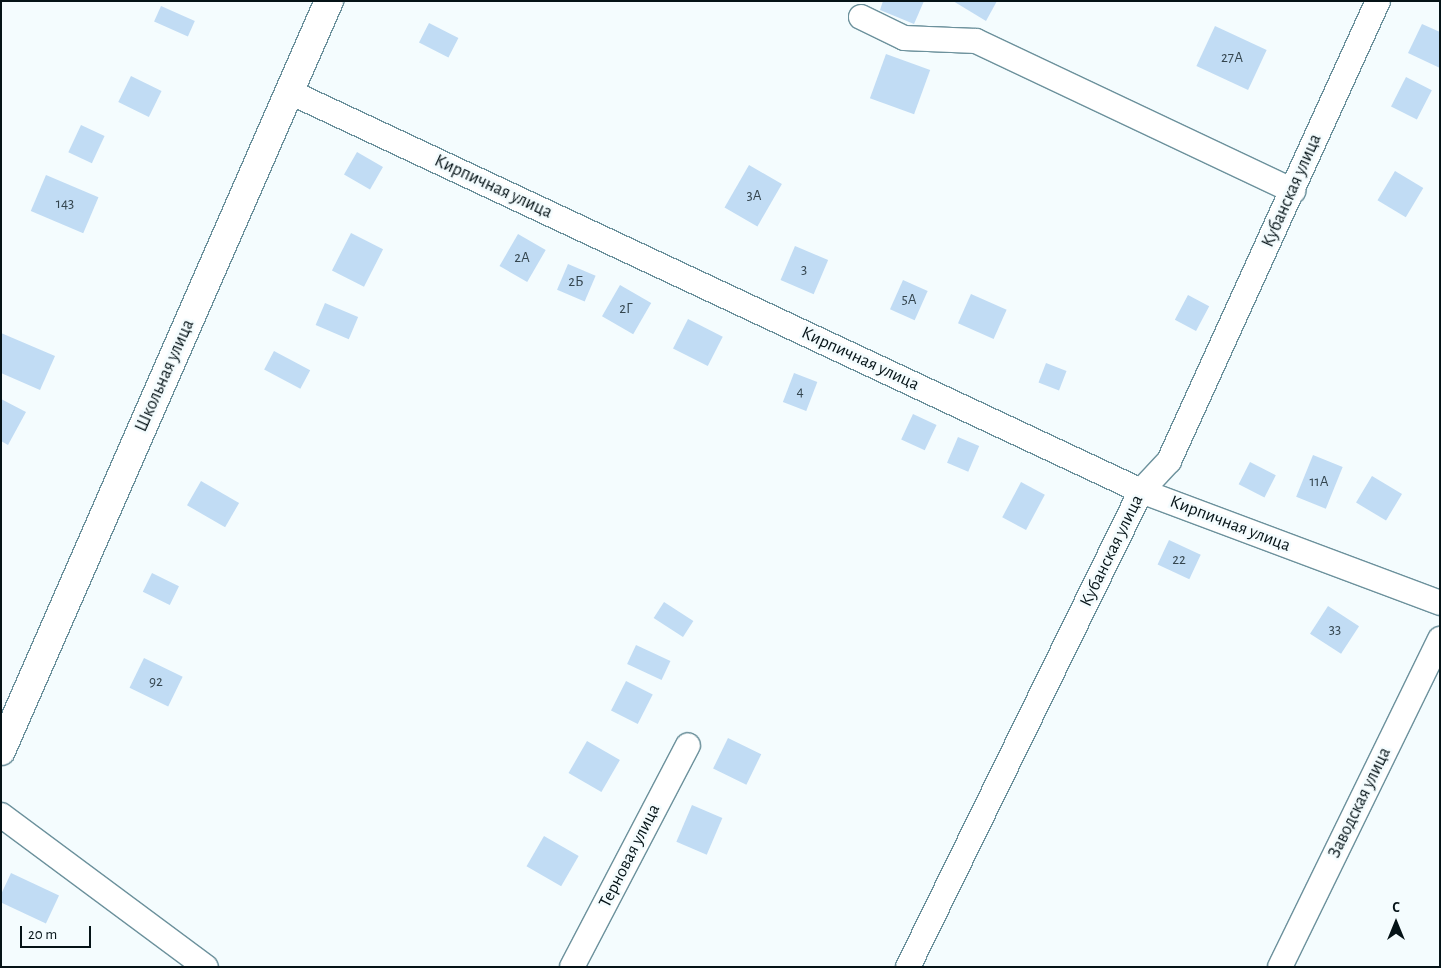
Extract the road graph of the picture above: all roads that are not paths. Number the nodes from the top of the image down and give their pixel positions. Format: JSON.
{"nodes":[{"id":1,"x":328,"y":1,"type":"edge"},
{"id":2,"x":1378,"y":1,"type":"edge"},
{"id":3,"x":860,"y":17,"type":"dead end"},
{"id":4,"x":290,"y":92,"type":"junction"},
{"id":5,"x":1292,"y":191,"type":"junction"},
{"id":6,"x":1141,"y":491,"type":"junction"},
{"id":7,"x":1440,"y":603,"type":"edge"},
{"id":8,"x":1440,"y":639,"type":"edge"},
{"id":9,"x":688,"y":745,"type":"dead end"},
{"id":10,"x":1,"y":751,"type":"edge"},
{"id":11,"x":1,"y":815,"type":"edge"},
{"id":12,"x":206,"y":967,"type":"edge"},
{"id":13,"x":572,"y":967,"type":"edge"},
{"id":14,"x":908,"y":967,"type":"edge"},
{"id":15,"x":1280,"y":967,"type":"edge"}],
"edges":[{"from":1,"to":4,"type":"main road","name":"Школьная улица"},
{"from":2,"to":5,"type":"street","name":"Кубанская улица"},
{"from":3,"to":5,"type":"street"},
{"from":4,"to":6,"type":"street","name":"Кирпичная улица"},
{"from":4,"to":10,"type":"main road","name":"Школьная улица"},
{"from":5,"to":6,"type":"street","name":"Кубанская улица"},
{"from":6,"to":7,"type":"street","name":"Кирпичная улица"},
{"from":6,"to":14,"type":"street","name":"Кубанская улица"},
{"from":8,"to":15,"type":"street","name":"Заводская улица"},
{"from":9,"to":13,"type":"street","name":"Терновая улица"},
{"from":11,"to":12,"type":"street"}]}
